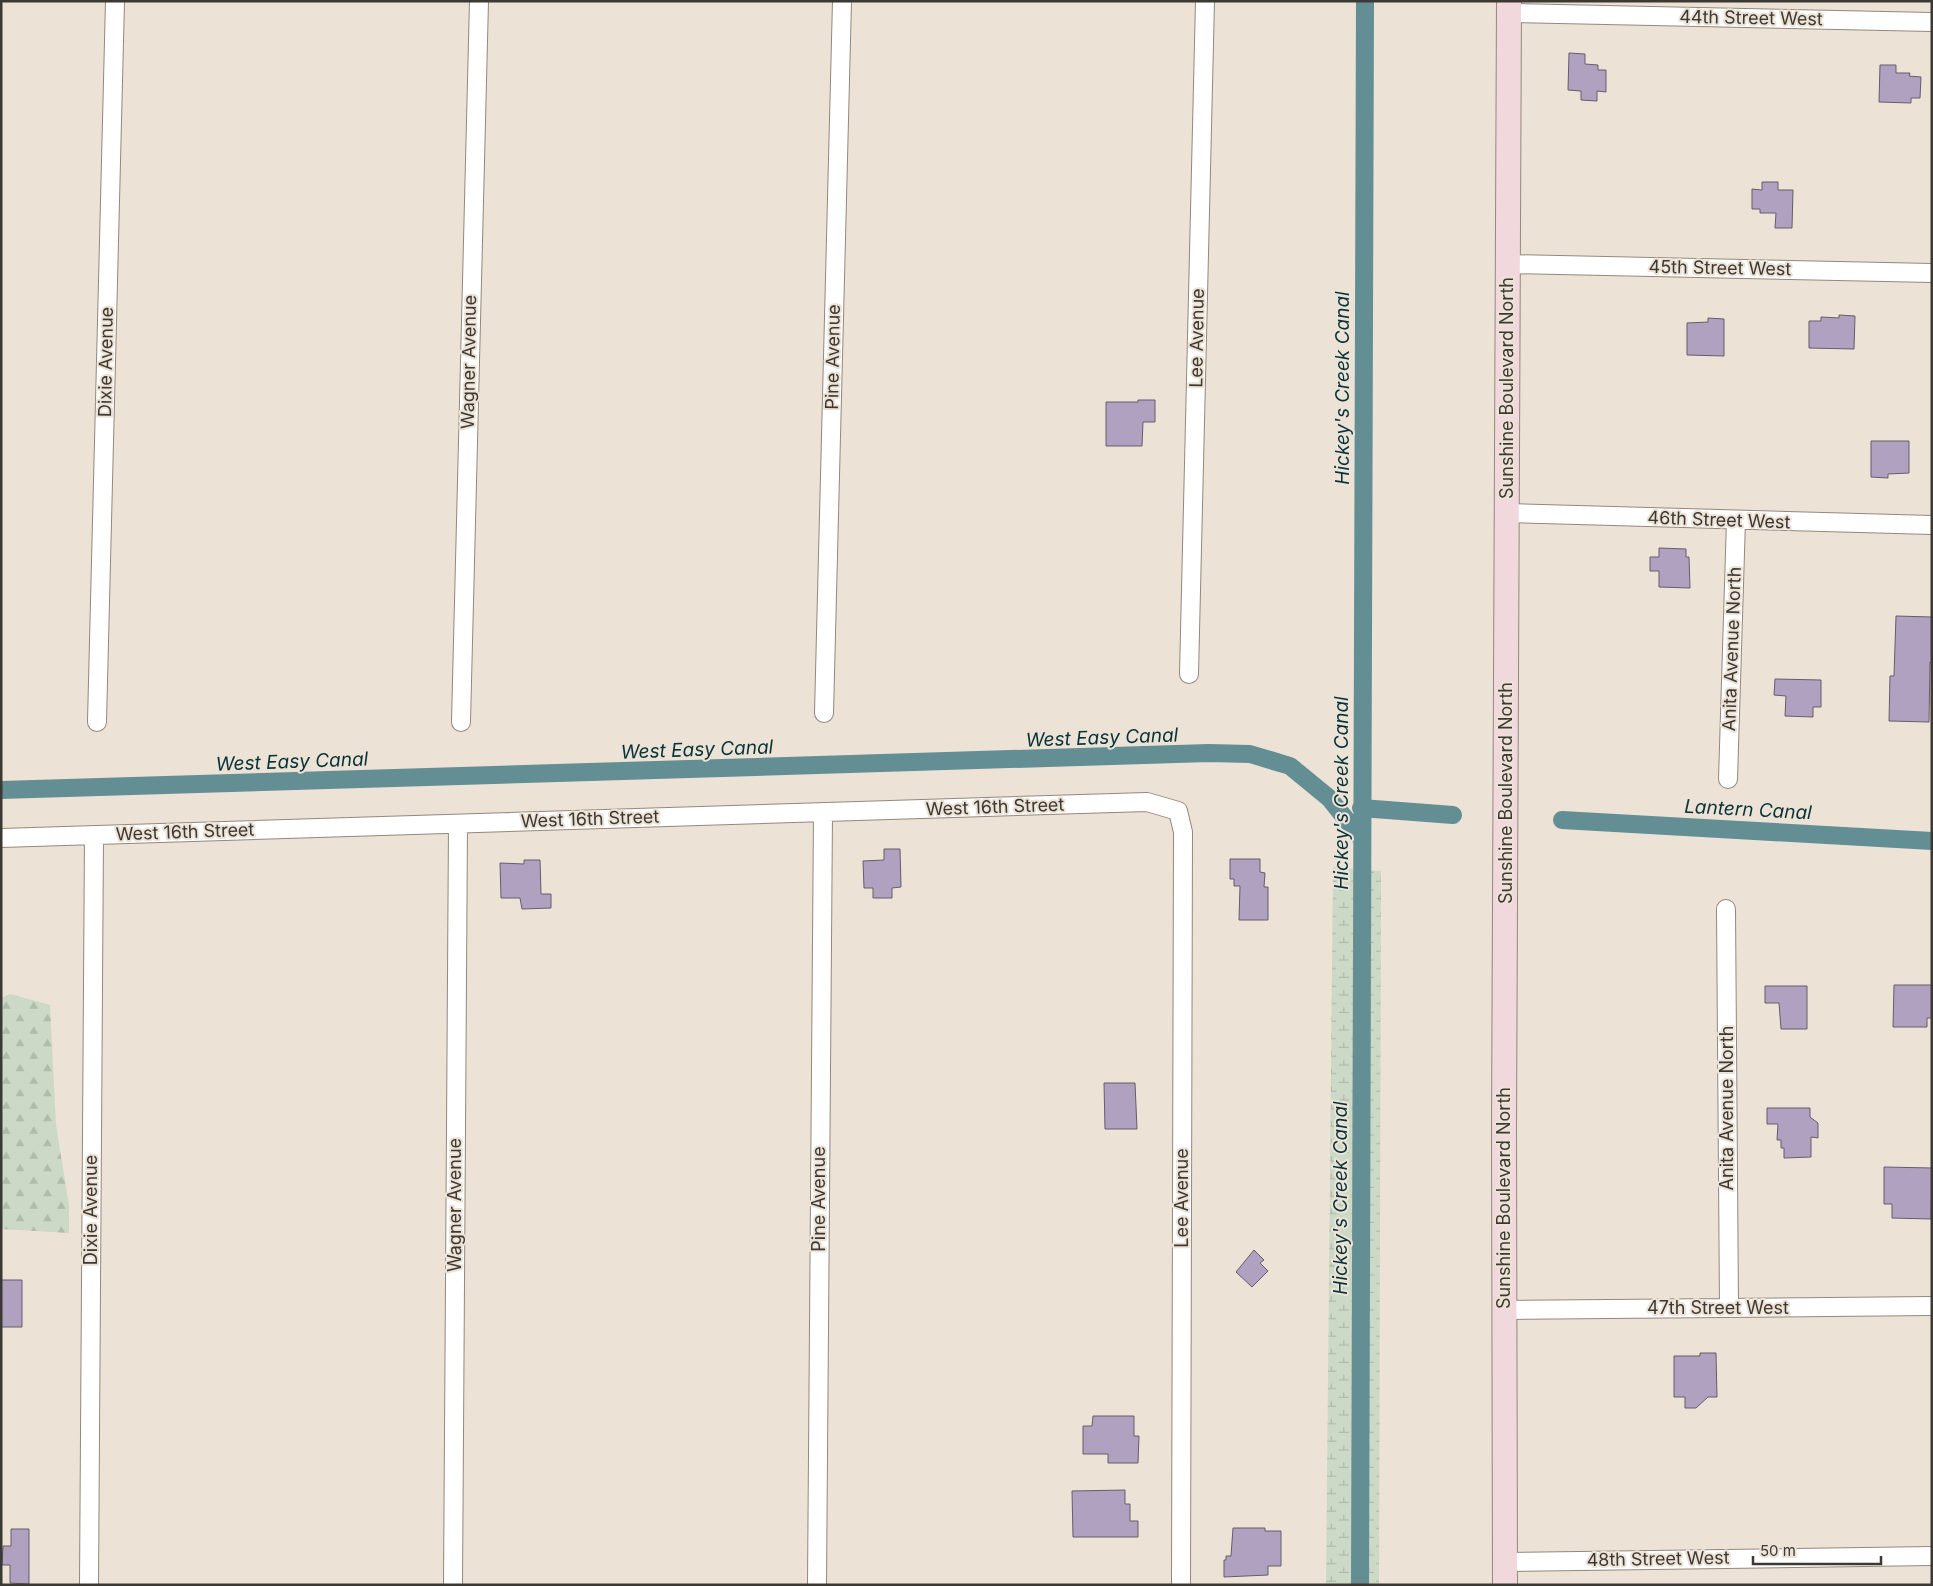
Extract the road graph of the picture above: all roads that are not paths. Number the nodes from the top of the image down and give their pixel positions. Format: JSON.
{"nodes":[{"id":1,"x":115,"y":1,"type":"edge"},
{"id":2,"x":478,"y":1,"type":"edge"},
{"id":3,"x":842,"y":1,"type":"edge"},
{"id":4,"x":1205,"y":1,"type":"edge"},
{"id":5,"x":1509,"y":7,"type":"edge"},
{"id":6,"x":1932,"y":22,"type":"edge"},
{"id":7,"x":1508,"y":264,"type":"junction"},
{"id":8,"x":1932,"y":273,"type":"edge"},
{"id":9,"x":1507,"y":514,"type":"junction"},
{"id":10,"x":1736,"y":520,"type":"junction"},
{"id":11,"x":1932,"y":525,"type":"edge"},
{"id":12,"x":1189,"y":674,"type":"dead end"},
{"id":13,"x":824,"y":713,"type":"dead end"},
{"id":14,"x":97,"y":722,"type":"dead end"},
{"id":15,"x":461,"y":722,"type":"dead end"},
{"id":16,"x":1728,"y":778,"type":"dead end"},
{"id":17,"x":1178,"y":811,"type":"joint"},
{"id":18,"x":823,"y":813,"type":"junction"},
{"id":19,"x":458,"y":824,"type":"junction"},
{"id":20,"x":94,"y":836,"type":"junction"},
{"id":21,"x":1,"y":838,"type":"edge"},
{"id":22,"x":1726,"y":909,"type":"dead end"},
{"id":23,"x":1932,"y":1306,"type":"edge"},
{"id":24,"x":1729,"y":1308,"type":"junction"},
{"id":25,"x":1504,"y":1310,"type":"junction"},
{"id":26,"x":1932,"y":1556,"type":"edge"},
{"id":27,"x":1505,"y":1573,"type":"edge"},
{"id":28,"x":89,"y":1585,"type":"edge"},
{"id":29,"x":453,"y":1585,"type":"edge"},
{"id":30,"x":817,"y":1585,"type":"edge"},
{"id":31,"x":1181,"y":1585,"type":"edge"}],
"edges":[{"from":1,"to":14,"type":"street","name":"Dixie Avenue"},
{"from":2,"to":15,"type":"street","name":"Wagner Avenue"},
{"from":3,"to":13,"type":"street","name":"Pine Avenue"},
{"from":4,"to":12,"type":"street","name":"Lee Avenue"},
{"from":5,"to":6,"type":"street","name":"44th Street West"},
{"from":5,"to":7,"type":"street","name":"Sunshine Boulevard North"},
{"from":7,"to":8,"type":"street","name":"45th Street West"},
{"from":7,"to":9,"type":"street","name":"Sunshine Boulevard North"},
{"from":9,"to":10,"type":"street","name":"46th Street West"},
{"from":9,"to":25,"type":"street","name":"Sunshine Boulevard North"},
{"from":10,"to":11,"type":"street","name":"46th Street West"},
{"from":10,"to":16,"type":"street","name":"Anita Avenue North"},
{"from":17,"to":18,"type":"street","name":"West 16th Street"},
{"from":17,"to":31,"type":"street","name":"Lee Avenue"},
{"from":18,"to":19,"type":"street","name":"West 16th Street"},
{"from":18,"to":30,"type":"street","name":"Pine Avenue"},
{"from":19,"to":20,"type":"street","name":"West 16th Street"},
{"from":19,"to":29,"type":"street","name":"Wagner Avenue"},
{"from":20,"to":21,"type":"street","name":"West 16th Street"},
{"from":20,"to":28,"type":"street","name":"Dixie Avenue"},
{"from":22,"to":24,"type":"street","name":"Anita Avenue North"},
{"from":23,"to":24,"type":"street","name":"47th Street West"},
{"from":24,"to":25,"type":"street","name":"47th Street West"},
{"from":25,"to":27,"type":"street","name":"Sunshine Boulevard North"},
{"from":26,"to":27,"type":"street","name":"48th Street West"}]}
